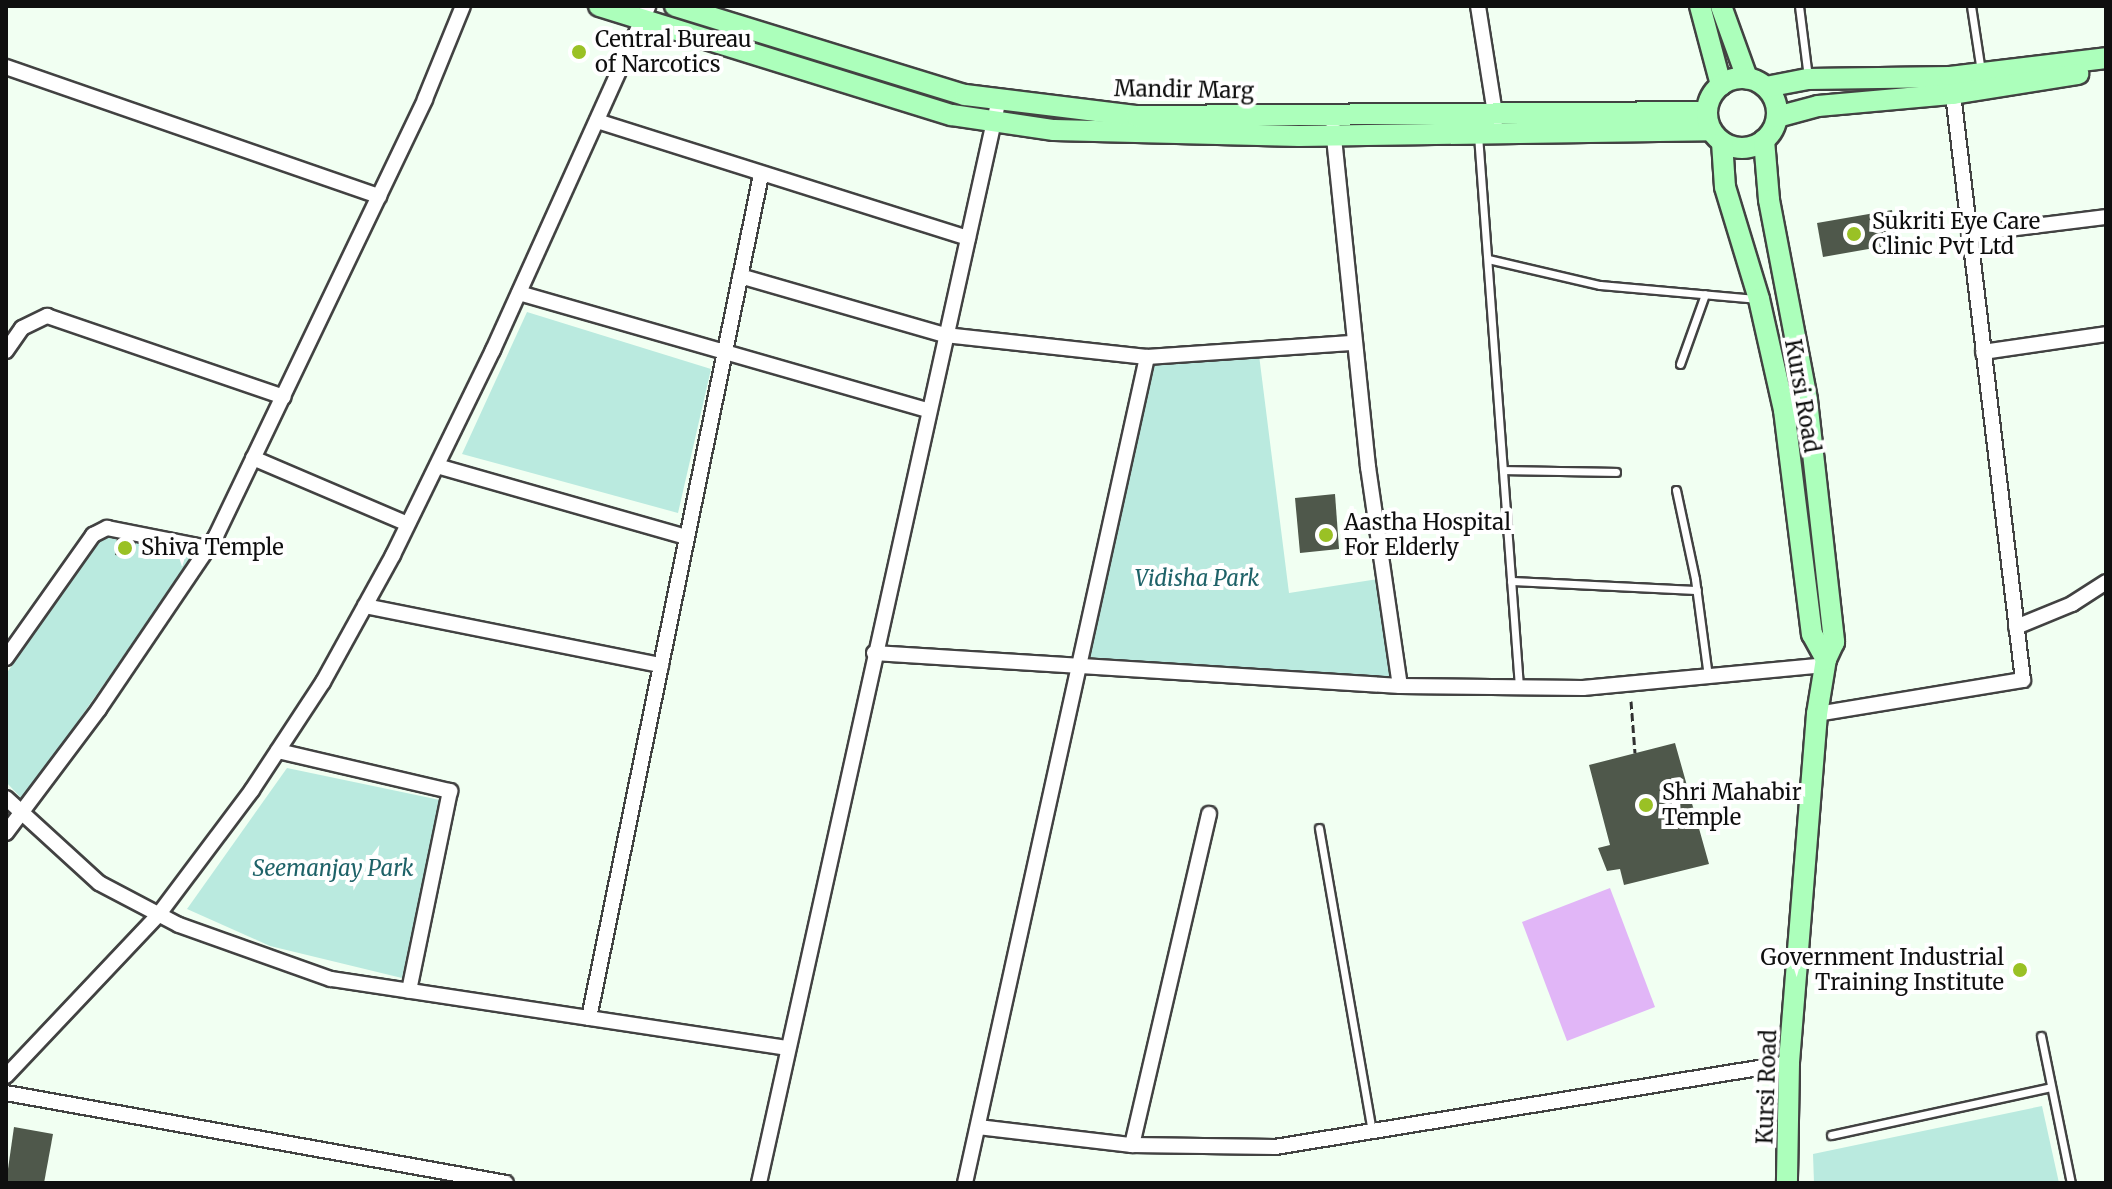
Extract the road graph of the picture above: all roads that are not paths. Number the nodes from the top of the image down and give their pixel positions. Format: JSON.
{"nodes":[{"id":1,"x":463,"y":6,"type":"edge"},
{"id":2,"x":599,"y":6,"type":"edge"},
{"id":3,"x":675,"y":6,"type":"edge"},
{"id":4,"x":1478,"y":6,"type":"edge"},
{"id":5,"x":1700,"y":6,"type":"edge"},
{"id":6,"x":1721,"y":6,"type":"edge"},
{"id":7,"x":1799,"y":6,"type":"edge"},
{"id":8,"x":1971,"y":6,"type":"edge"},
{"id":9,"x":646,"y":13,"type":"edge"},
{"id":10,"x":2106,"y":58,"type":"edge"},
{"id":11,"x":6,"y":67,"type":"edge"},
{"id":12,"x":2106,"y":70,"type":"edge"},
{"id":13,"x":1981,"y":72,"type":"junction"},
{"id":14,"x":1808,"y":79,"type":"junction"},
{"id":15,"x":1756,"y":83,"type":"junction"},
{"id":16,"x":1721,"y":85,"type":"junction"},
{"id":17,"x":1953,"y":94,"type":"junction"},
{"id":18,"x":999,"y":99,"type":"junction"},
{"id":19,"x":1777,"y":117,"type":"junction"},
{"id":20,"x":597,"y":121,"type":"junction"},
{"id":21,"x":994,"y":121,"type":"junction"},
{"id":22,"x":1487,"y":125,"type":"junction"},
{"id":23,"x":1333,"y":126,"type":"junction"},
{"id":24,"x":1713,"y":128,"type":"junction"},
{"id":25,"x":1764,"y":140,"type":"junction"},
{"id":26,"x":761,"y":175,"type":"junction"},
{"id":27,"x":379,"y":196,"type":"junction"},
{"id":28,"x":2106,"y":217,"type":"edge"},
{"id":29,"x":1969,"y":234,"type":"junction"},
{"id":30,"x":968,"y":238,"type":"junction"},
{"id":31,"x":1488,"y":259,"type":"junction"},
{"id":32,"x":740,"y":276,"type":"junction"},
{"id":33,"x":519,"y":293,"type":"junction"},
{"id":34,"x":1705,"y":294,"type":"junction"},
{"id":35,"x":1759,"y":299,"type":"junction"},
{"id":36,"x":2106,"y":334,"type":"edge"},
{"id":37,"x":945,"y":335,"type":"junction"},
{"id":38,"x":1355,"y":343,"type":"junction"},
{"id":39,"x":6,"y":351,"type":"edge"},
{"id":40,"x":1983,"y":352,"type":"junction"},
{"id":41,"x":725,"y":353,"type":"junction"},
{"id":42,"x":1147,"y":357,"type":"junction"},
{"id":43,"x":1680,"y":364,"type":"dead end"},
{"id":44,"x":283,"y":397,"type":"junction"},
{"id":45,"x":928,"y":410,"type":"junction"},
{"id":46,"x":253,"y":458,"type":"junction"},
{"id":47,"x":437,"y":466,"type":"junction"},
{"id":48,"x":1503,"y":470,"type":"junction"},
{"id":49,"x":1616,"y":472,"type":"dead end"},
{"id":50,"x":1676,"y":490,"type":"dead end"},
{"id":51,"x":408,"y":524,"type":"junction"},
{"id":52,"x":687,"y":537,"type":"junction"},
{"id":53,"x":208,"y":548,"type":"junction"},
{"id":54,"x":1511,"y":581,"type":"junction"},
{"id":55,"x":2106,"y":582,"type":"edge"},
{"id":56,"x":1697,"y":590,"type":"junction"},
{"id":57,"x":365,"y":606,"type":"junction"},
{"id":58,"x":2016,"y":627,"type":"junction"},
{"id":59,"x":874,"y":653,"type":"junction"},
{"id":60,"x":6,"y":658,"type":"edge"},
{"id":61,"x":1825,"y":662,"type":"junction"},
{"id":62,"x":661,"y":665,"type":"junction"},
{"id":63,"x":1078,"y":669,"type":"junction"},
{"id":64,"x":1708,"y":677,"type":"junction"},
{"id":65,"x":1400,"y":686,"type":"junction"},
{"id":66,"x":1519,"y":687,"type":"junction"},
{"id":67,"x":1817,"y":714,"type":"junction"},
{"id":68,"x":278,"y":751,"type":"junction"},
{"id":69,"x":6,"y":798,"type":"edge"},
{"id":70,"x":21,"y":813,"type":"junction"},
{"id":71,"x":1209,"y":814,"type":"dead end"},
{"id":72,"x":1319,"y":828,"type":"dead end"},
{"id":73,"x":6,"y":833,"type":"edge"},
{"id":74,"x":159,"y":914,"type":"junction"},
{"id":75,"x":409,"y":991,"type":"junction"},
{"id":76,"x":589,"y":1018,"type":"junction"},
{"id":77,"x":2041,"y":1036,"type":"dead end"},
{"id":78,"x":788,"y":1048,"type":"junction"},
{"id":79,"x":1789,"y":1063,"type":"junction"},
{"id":80,"x":6,"y":1076,"type":"edge"},
{"id":81,"x":2051,"y":1087,"type":"junction"},
{"id":82,"x":6,"y":1093,"type":"edge"},
{"id":83,"x":978,"y":1127,"type":"junction"},
{"id":84,"x":1372,"y":1133,"type":"junction"},
{"id":85,"x":1831,"y":1135,"type":"dead end"},
{"id":86,"x":1132,"y":1145,"type":"junction"},
{"id":87,"x":490,"y":1182,"type":"edge"},
{"id":88,"x":506,"y":1183,"type":"edge"},
{"id":89,"x":759,"y":1183,"type":"edge"},
{"id":90,"x":965,"y":1183,"type":"edge"},
{"id":91,"x":1787,"y":1183,"type":"edge"},
{"id":92,"x":2071,"y":1183,"type":"edge"}],
"edges":[{"from":1,"to":27,"type":"street"},
{"from":2,"to":9,"type":"main road"},
{"from":3,"to":18,"type":"main road","name":"Mandir Marg"},
{"from":4,"to":22,"type":"street"},
{"from":5,"to":16,"type":"main road"},
{"from":6,"to":15,"type":"main road"},
{"from":7,"to":14,"type":"lane"},
{"from":8,"to":13,"type":"lane"},
{"from":9,"to":20,"type":"street"},
{"from":9,"to":21,"type":"main road"},
{"from":10,"to":13,"type":"main road"},
{"from":11,"to":27,"type":"street"},
{"from":12,"to":17,"type":"main road"},
{"from":13,"to":14,"type":"main road"},
{"from":14,"to":15,"type":"main road"},
{"from":15,"to":16,"type":"main road"},
{"from":15,"to":19,"type":"main road"},
{"from":16,"to":24,"type":"main road"},
{"from":17,"to":19,"type":"main road"},
{"from":17,"to":29,"type":"street"},
{"from":18,"to":21,"type":"street"},
{"from":18,"to":23,"type":"main road","name":"Mandir Marg"},
{"from":19,"to":25,"type":"main road"},
{"from":20,"to":26,"type":"street"},
{"from":20,"to":33,"type":"street"},
{"from":21,"to":23,"type":"main road"},
{"from":21,"to":30,"type":"street"},
{"from":22,"to":23,"type":"main road"},
{"from":22,"to":24,"type":"main road"},
{"from":22,"to":31,"type":"lane"},
{"from":23,"to":38,"type":"street"},
{"from":24,"to":25,"type":"main road"},
{"from":24,"to":35,"type":"main road","name":"Kursi Road"},
{"from":25,"to":61,"type":"main road","name":"Kursi Road"},
{"from":26,"to":30,"type":"street"},
{"from":26,"to":32,"type":"street"},
{"from":27,"to":44,"type":"street"},
{"from":28,"to":29,"type":"street"},
{"from":29,"to":40,"type":"street"},
{"from":30,"to":37,"type":"street"},
{"from":31,"to":34,"type":"lane"},
{"from":31,"to":48,"type":"lane"},
{"from":32,"to":37,"type":"street"},
{"from":32,"to":41,"type":"street"},
{"from":33,"to":41,"type":"street"},
{"from":33,"to":47,"type":"street"},
{"from":34,"to":35,"type":"lane"},
{"from":34,"to":43,"type":"lane"},
{"from":35,"to":61,"type":"main road","name":"Kursi Road"},
{"from":36,"to":40,"type":"street"},
{"from":37,"to":42,"type":"street"},
{"from":37,"to":45,"type":"street"},
{"from":38,"to":42,"type":"street"},
{"from":38,"to":65,"type":"street"},
{"from":39,"to":44,"type":"street"},
{"from":40,"to":58,"type":"street"},
{"from":41,"to":45,"type":"street"},
{"from":41,"to":52,"type":"street"},
{"from":42,"to":63,"type":"street"},
{"from":44,"to":46,"type":"street"},
{"from":45,"to":59,"type":"street"},
{"from":46,"to":51,"type":"street"},
{"from":46,"to":53,"type":"street"},
{"from":47,"to":51,"type":"street"},
{"from":47,"to":52,"type":"street"},
{"from":48,"to":49,"type":"lane"},
{"from":48,"to":54,"type":"lane"},
{"from":50,"to":56,"type":"lane"},
{"from":51,"to":57,"type":"street"},
{"from":52,"to":62,"type":"street"},
{"from":53,"to":60,"type":"street"},
{"from":53,"to":70,"type":"street"},
{"from":54,"to":56,"type":"lane"},
{"from":54,"to":66,"type":"lane"},
{"from":55,"to":58,"type":"street"},
{"from":56,"to":64,"type":"lane"},
{"from":57,"to":62,"type":"street"},
{"from":57,"to":68,"type":"street"},
{"from":58,"to":67,"type":"street"},
{"from":59,"to":63,"type":"street"},
{"from":59,"to":78,"type":"street"},
{"from":61,"to":64,"type":"street"},
{"from":61,"to":67,"type":"main road","name":"Kursi Road"},
{"from":62,"to":76,"type":"street"},
{"from":63,"to":65,"type":"street"},
{"from":63,"to":83,"type":"street"},
{"from":64,"to":66,"type":"street"},
{"from":65,"to":66,"type":"street"},
{"from":67,"to":79,"type":"main road","name":"Kursi Road"},
{"from":68,"to":74,"type":"street"},
{"from":68,"to":75,"type":"street"},
{"from":69,"to":70,"type":"street"},
{"from":70,"to":73,"type":"street"},
{"from":70,"to":74,"type":"street"},
{"from":71,"to":86,"type":"street"},
{"from":72,"to":84,"type":"lane"},
{"from":74,"to":75,"type":"street"},
{"from":74,"to":80,"type":"street"},
{"from":75,"to":76,"type":"street"},
{"from":76,"to":78,"type":"street"},
{"from":77,"to":81,"type":"lane"},
{"from":78,"to":89,"type":"street"},
{"from":79,"to":84,"type":"street"},
{"from":79,"to":91,"type":"main road","name":"Kursi Road"},
{"from":81,"to":85,"type":"lane"},
{"from":81,"to":92,"type":"lane"},
{"from":82,"to":87,"type":"street"},
{"from":83,"to":86,"type":"street"},
{"from":83,"to":90,"type":"street"},
{"from":84,"to":86,"type":"street"},
{"from":87,"to":88,"type":"street"}]}
